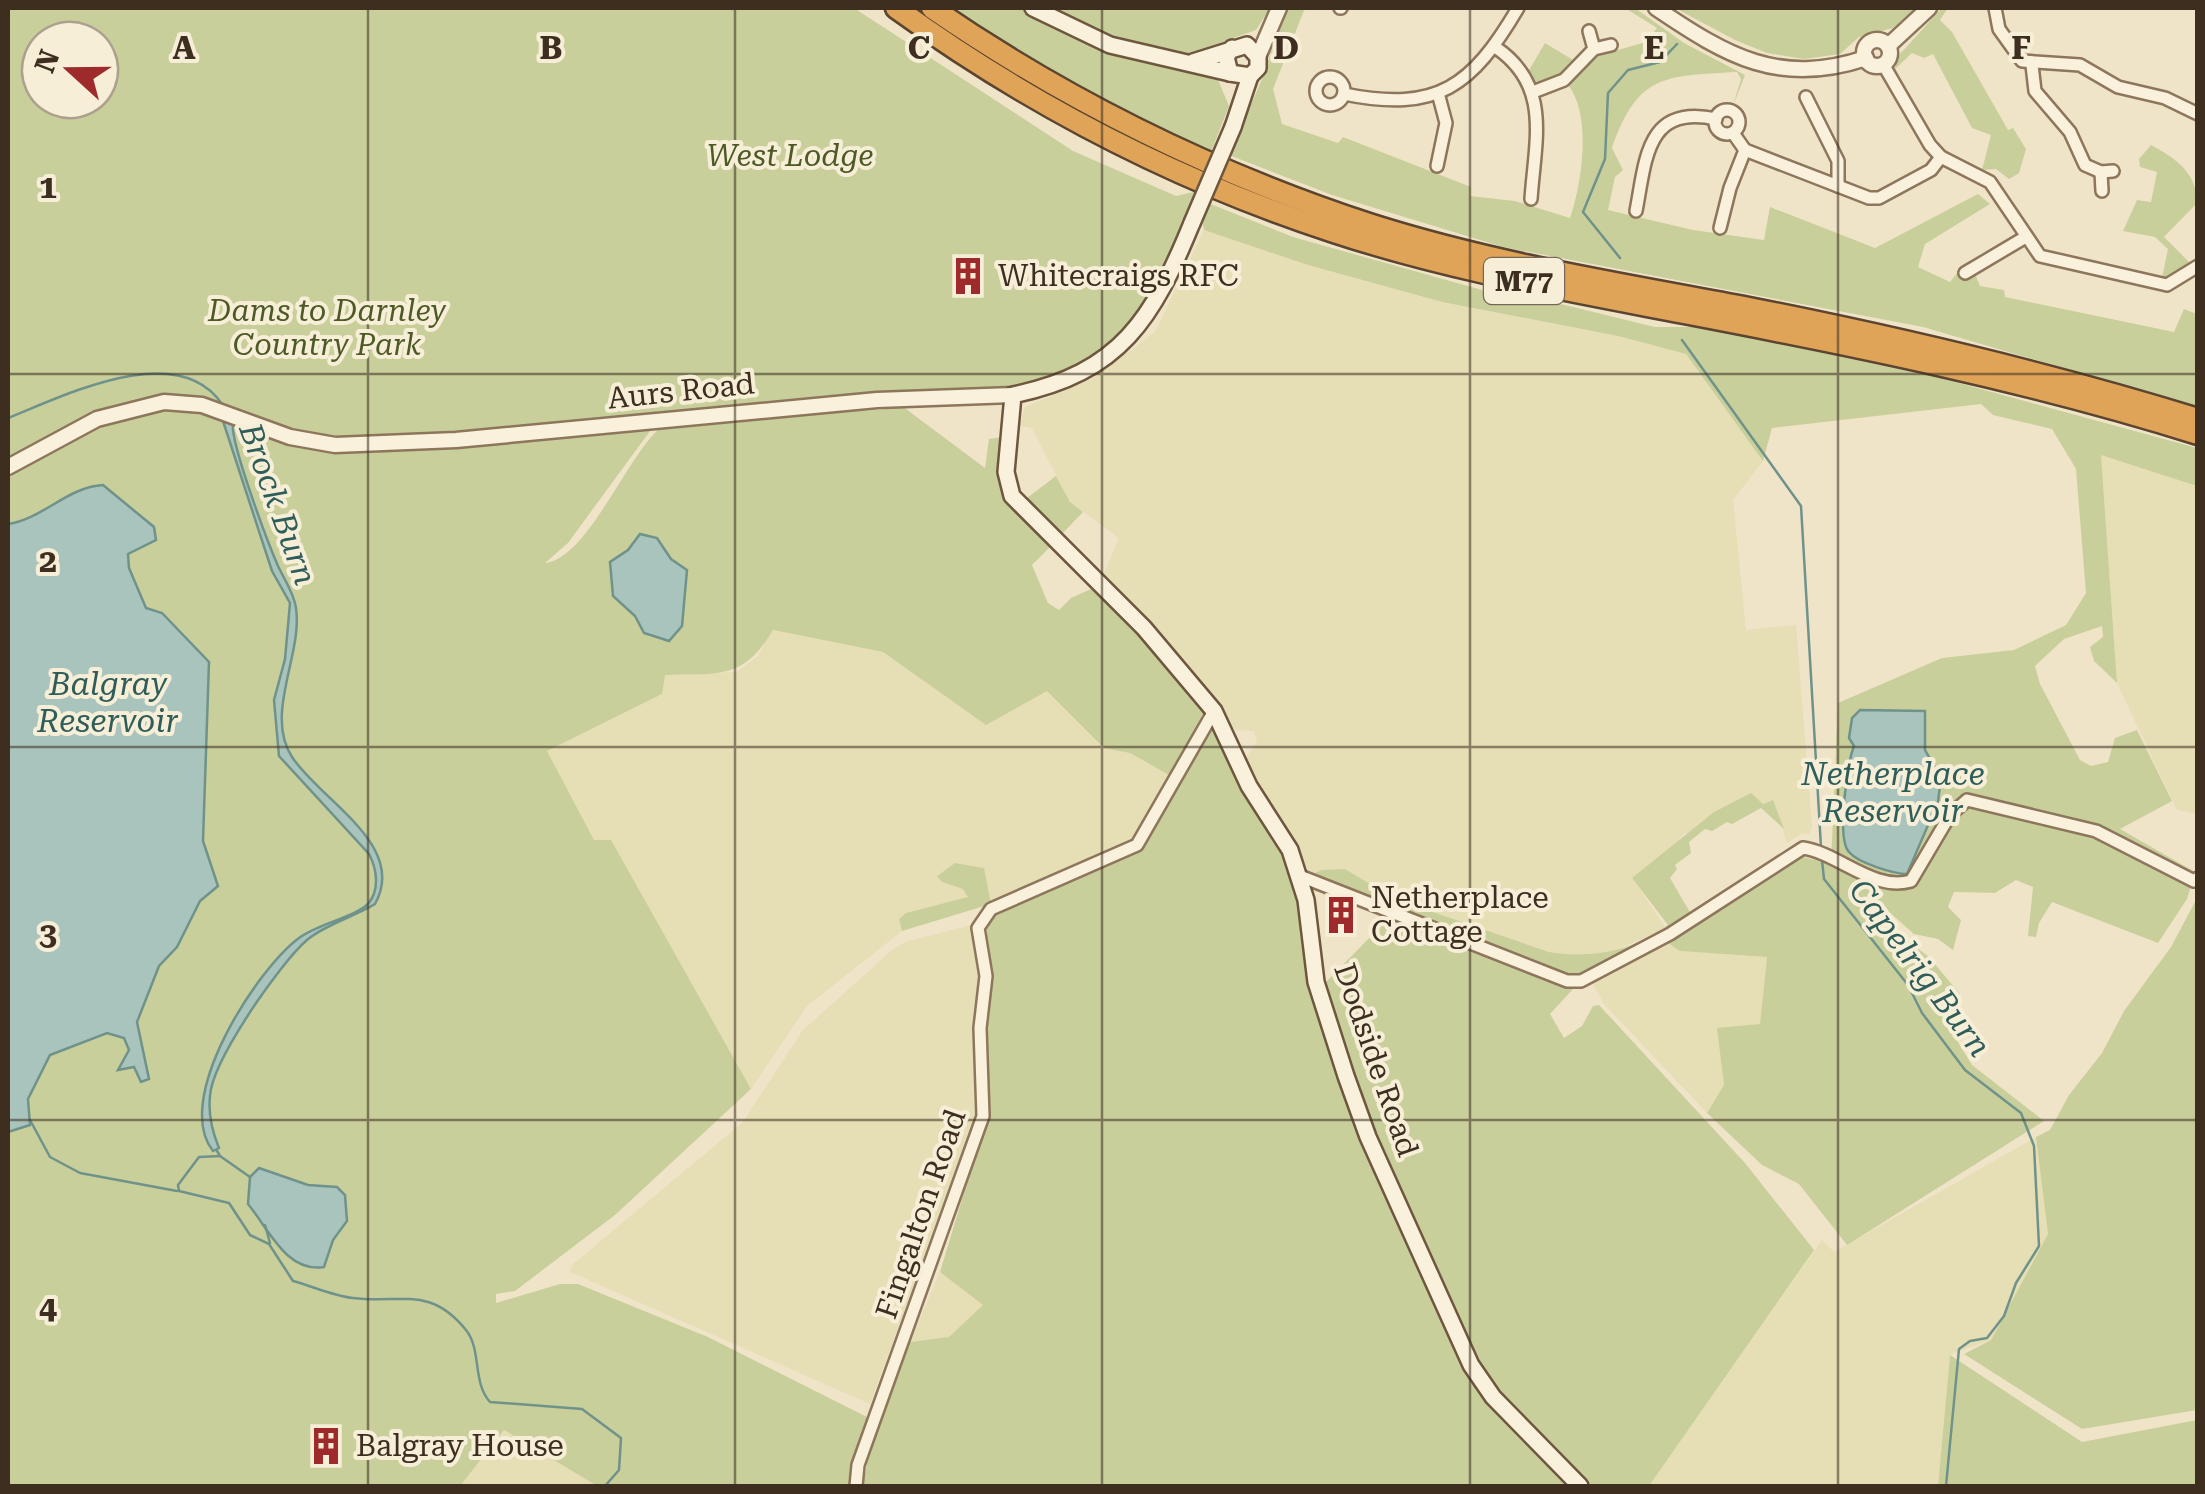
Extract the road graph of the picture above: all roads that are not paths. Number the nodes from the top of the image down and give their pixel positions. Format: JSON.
{"nodes":[{"id":1,"x":896,"y":8,"type":"edge"},
{"id":2,"x":932,"y":8,"type":"edge"},
{"id":3,"x":1033,"y":8,"type":"edge"},
{"id":4,"x":1278,"y":8,"type":"edge"},
{"id":5,"x":1518,"y":8,"type":"edge"},
{"id":6,"x":1656,"y":8,"type":"edge"},
{"id":7,"x":1929,"y":8,"type":"edge"},
{"id":8,"x":1995,"y":8,"type":"edge"},
{"id":9,"x":1272,"y":23,"type":"junction"},
{"id":10,"x":1588,"y":32,"type":"dead end"},
{"id":11,"x":1612,"y":45,"type":"dead end"},
{"id":12,"x":1237,"y":46,"type":"junction"},
{"id":13,"x":1888,"y":46,"type":"junction"},
{"id":14,"x":1494,"y":47,"type":"junction"},
{"id":15,"x":1594,"y":49,"type":"junction"},
{"id":16,"x":1258,"y":57,"type":"junction"},
{"id":17,"x":1866,"y":58,"type":"junction"},
{"id":18,"x":1193,"y":62,"type":"junction"},
{"id":19,"x":1882,"y":64,"type":"junction"},
{"id":20,"x":2032,"y":65,"type":"junction"},
{"id":21,"x":1238,"y":75,"type":"junction"},
{"id":22,"x":1533,"y":92,"type":"junction"},
{"id":23,"x":1438,"y":93,"type":"junction"},
{"id":24,"x":1344,"y":94,"type":"dead end"},
{"id":25,"x":1806,"y":97,"type":"dead end"},
{"id":26,"x":1813,"y":114,"type":"junction"},
{"id":27,"x":2198,"y":114,"type":"edge"},
{"id":28,"x":1716,"y":119,"type":"junction"},
{"id":29,"x":1798,"y":121,"type":"dead end"},
{"id":30,"x":1733,"y":132,"type":"junction"},
{"id":31,"x":1442,"y":150,"type":"junction"},
{"id":32,"x":1746,"y":150,"type":"junction"},
{"id":33,"x":1458,"y":156,"type":"dead end"},
{"id":34,"x":1941,"y":157,"type":"junction"},
{"id":35,"x":1437,"y":166,"type":"dead end"},
{"id":36,"x":1516,"y":174,"type":"dead end"},
{"id":37,"x":1627,"y":174,"type":"dead end"},
{"id":38,"x":1533,"y":176,"type":"junction"},
{"id":39,"x":1642,"y":177,"type":"junction"},
{"id":40,"x":1838,"y":186,"type":"junction"},
{"id":41,"x":2102,"y":190,"type":"dead end"},
{"id":42,"x":1531,"y":200,"type":"dead end"},
{"id":43,"x":1636,"y":211,"type":"dead end"},
{"id":44,"x":1720,"y":228,"type":"dead end"},
{"id":45,"x":2024,"y":238,"type":"junction"},
{"id":46,"x":2198,"y":266,"type":"edge"},
{"id":47,"x":1974,"y":272,"type":"dead end"},
{"id":48,"x":1013,"y":395,"type":"junction"},
{"id":49,"x":2198,"y":419,"type":"edge"},
{"id":50,"x":2198,"y":434,"type":"edge"},
{"id":51,"x":8,"y":467,"type":"edge"},
{"id":52,"x":1214,"y":711,"type":"junction"},
{"id":53,"x":1300,"y":876,"type":"junction"},
{"id":54,"x":2198,"y":878,"type":"edge"},
{"id":55,"x":856,"y":1486,"type":"edge"},
{"id":56,"x":1580,"y":1486,"type":"edge"}],
"edges":[{"from":1,"to":50,"type":"highway","number":"M77"},
{"from":2,"to":49,"type":"highway","number":"M77"},
{"from":3,"to":18,"type":"main road"},
{"from":4,"to":9,"type":"street"},
{"from":5,"to":14,"type":"street"},
{"from":6,"to":17,"type":"street"},
{"from":7,"to":13,"type":"street"},
{"from":8,"to":20,"type":"street"},
{"from":9,"to":12,"type":"street"},
{"from":9,"to":16,"type":"street"},
{"from":10,"to":15,"type":"street"},
{"from":11,"to":15,"type":"street"},
{"from":12,"to":16,"type":"main road"},
{"from":12,"to":18,"type":"main road"},
{"from":12,"to":21,"type":"main road"},
{"from":13,"to":17,"type":"street"},
{"from":13,"to":19,"type":"street"},
{"from":14,"to":22,"type":"street"},
{"from":14,"to":23,"type":"street"},
{"from":15,"to":22,"type":"street"},
{"from":16,"to":21,"type":"main road"},
{"from":17,"to":19,"type":"street"},
{"from":18,"to":21,"type":"main road"},
{"from":19,"to":34,"type":"street"},
{"from":20,"to":27,"type":"street"},
{"from":20,"to":41,"type":"street"},
{"from":21,"to":48,"type":"main road","name":"Aurs Road","bridge":true},
{"from":22,"to":38,"type":"street"},
{"from":23,"to":24,"type":"street"},
{"from":23,"to":31,"type":"street"},
{"from":25,"to":26,"type":"street"},
{"from":26,"to":29,"type":"street"},
{"from":26,"to":40,"type":"street"},
{"from":28,"to":30,"type":"street"},
{"from":28,"to":30,"type":"street"},
{"from":28,"to":39,"type":"street"},
{"from":30,"to":32,"type":"street"},
{"from":31,"to":33,"type":"street"},
{"from":31,"to":35,"type":"street"},
{"from":32,"to":40,"type":"street"},
{"from":32,"to":44,"type":"street"},
{"from":34,"to":40,"type":"street"},
{"from":34,"to":45,"type":"street"},
{"from":36,"to":38,"type":"street"},
{"from":37,"to":39,"type":"street"},
{"from":38,"to":42,"type":"street"},
{"from":39,"to":43,"type":"street"},
{"from":45,"to":46,"type":"street"},
{"from":45,"to":47,"type":"street"},
{"from":48,"to":51,"type":"street","name":"Aurs Road"},
{"from":48,"to":52,"type":"main road","name":"Dodside Road"},
{"from":52,"to":53,"type":"main road","name":"Dodside Road"},
{"from":52,"to":55,"type":"street","name":"Fingalton Road"},
{"from":53,"to":54,"type":"street"},
{"from":53,"to":56,"type":"main road","name":"Dodside Road"}]}
